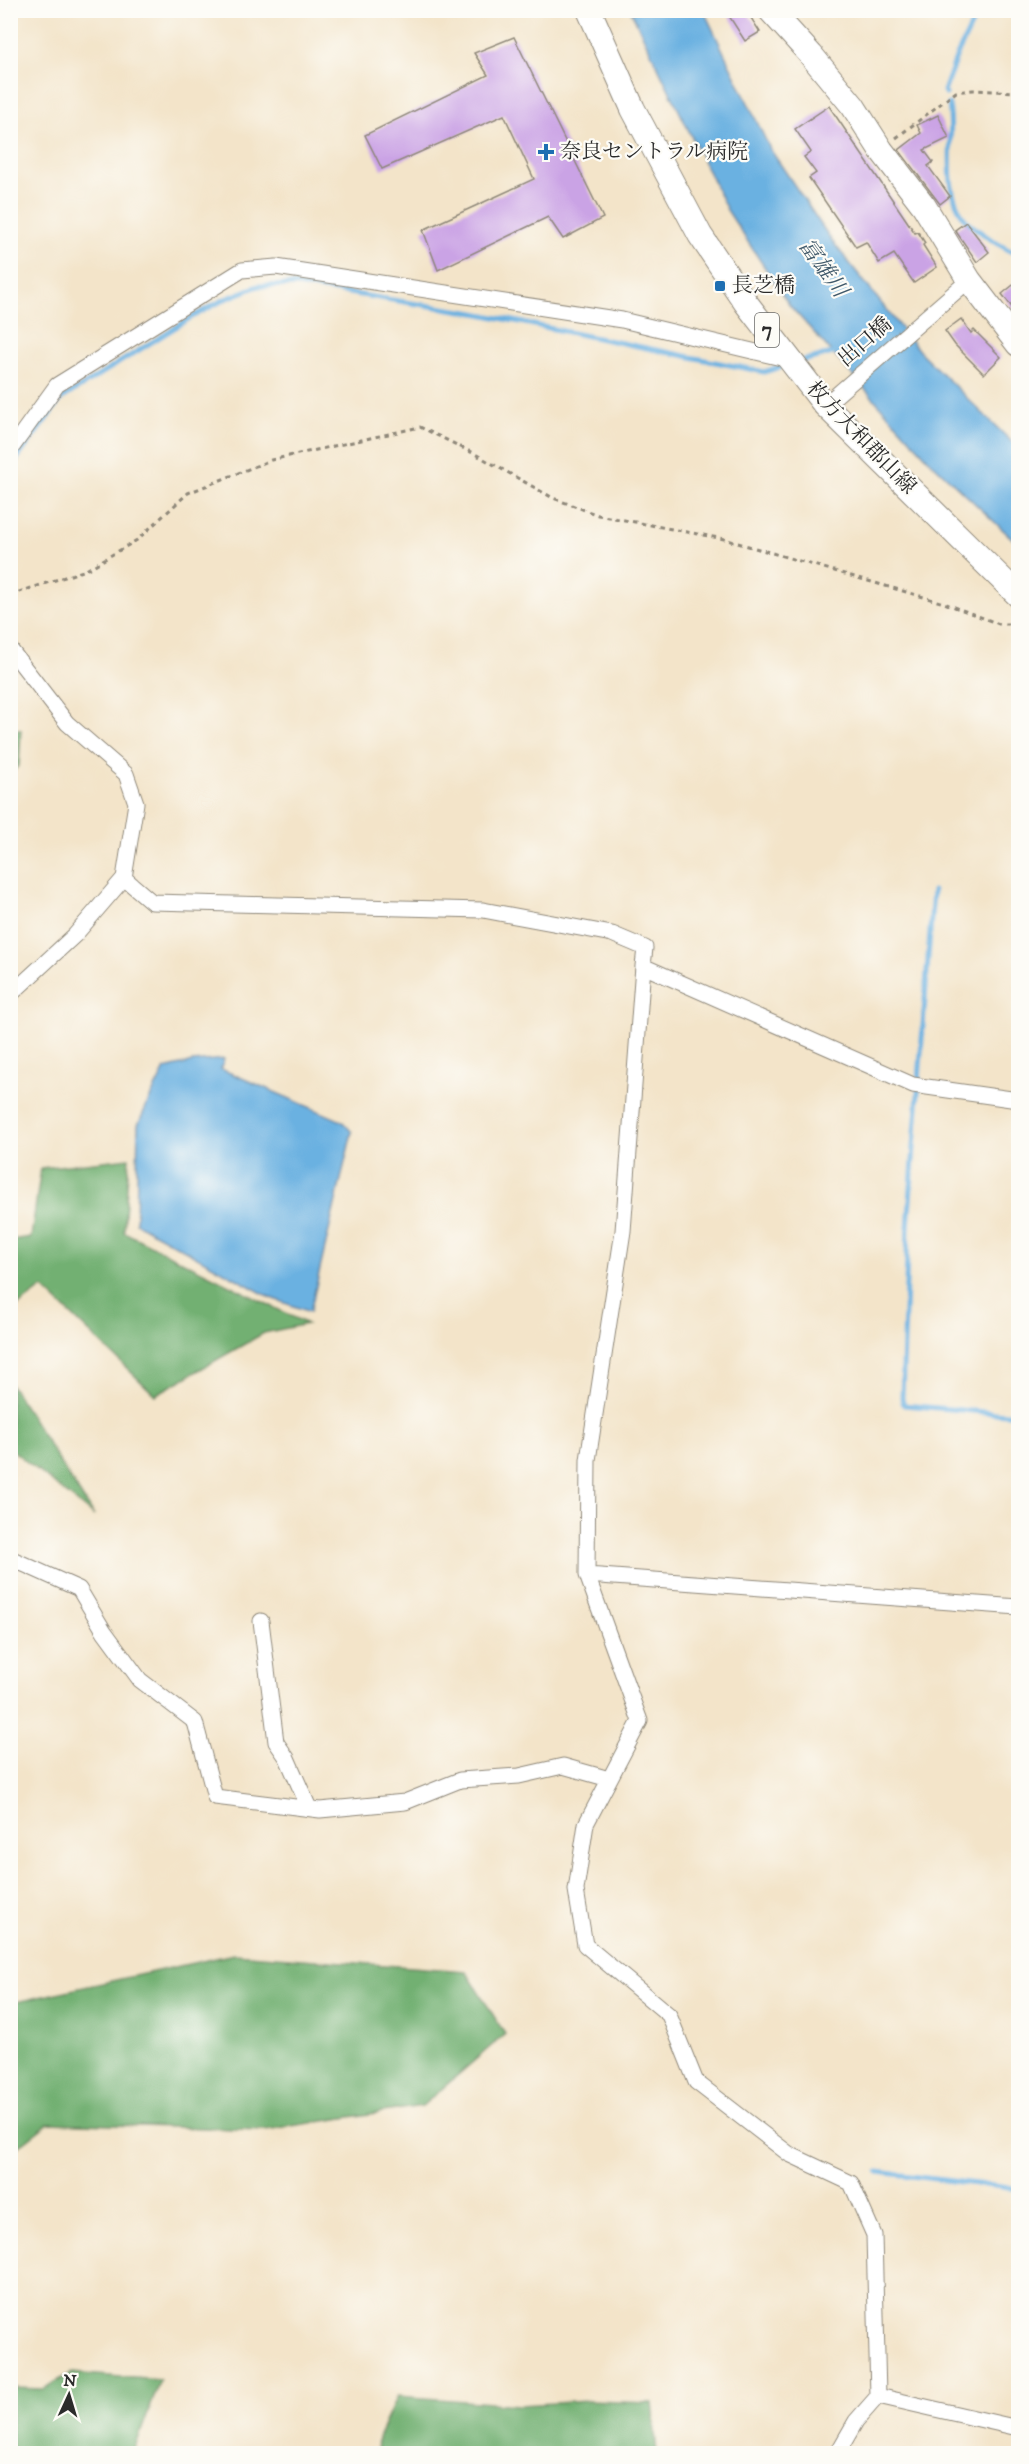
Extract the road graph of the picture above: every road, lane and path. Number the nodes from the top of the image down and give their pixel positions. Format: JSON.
{"nodes":[{"id":1,"x":589,"y":10,"type":"edge"},
{"id":2,"x":770,"y":10,"type":"edge"},
{"id":3,"x":1018,"y":90,"type":"edge"},
{"id":4,"x":880,"y":150,"type":"junction"},
{"id":5,"x":969,"y":280,"type":"junction"},
{"id":6,"x":1018,"y":344,"type":"edge"},
{"id":7,"x":790,"y":360,"type":"junction"},
{"id":8,"x":832,"y":399,"type":"junction"},
{"id":9,"x":10,"y":450,"type":"edge"},
{"id":10,"x":10,"y":595,"type":"edge"},
{"id":11,"x":1018,"y":595,"type":"edge"},
{"id":12,"x":1018,"y":616,"type":"edge"},
{"id":13,"x":10,"y":649,"type":"edge"},
{"id":14,"x":124,"y":878,"type":"junction"},
{"id":15,"x":644,"y":966,"type":"junction"},
{"id":16,"x":10,"y":995,"type":"edge"},
{"id":17,"x":1018,"y":1100,"type":"edge"},
{"id":18,"x":10,"y":1558,"type":"edge"},
{"id":19,"x":587,"y":1575,"type":"junction"},
{"id":20,"x":1018,"y":1607,"type":"edge"},
{"id":21,"x":261,"y":1620,"type":"dead end"},
{"id":22,"x":609,"y":1779,"type":"junction"},
{"id":23,"x":309,"y":1808,"type":"junction"},
{"id":24,"x":878,"y":2396,"type":"junction"},
{"id":25,"x":1018,"y":2428,"type":"edge"},
{"id":26,"x":837,"y":2454,"type":"edge"}],
"edges":[{"from":1,"to":7,"type":"main road","name":"枚方大和郡山線","number":"7"},
{"from":2,"to":4,"type":"main road"},
{"from":3,"to":4,"type":"path"},
{"from":4,"to":5,"type":"main road"},
{"from":5,"to":6,"type":"main road"},
{"from":5,"to":8,"type":"street","name":"出口橋"},
{"from":7,"to":8,"type":"main road","name":"枚方大和郡山線","number":"7"},
{"from":7,"to":9,"type":"street"},
{"from":8,"to":11,"type":"main road","name":"枚方大和郡山線","number":"7"},
{"from":10,"to":12,"type":"path"},
{"from":13,"to":14,"type":"street"},
{"from":14,"to":15,"type":"street"},
{"from":14,"to":16,"type":"street"},
{"from":15,"to":17,"type":"street"},
{"from":15,"to":19,"type":"street"},
{"from":18,"to":23,"type":"street"},
{"from":19,"to":20,"type":"street"},
{"from":19,"to":22,"type":"street"},
{"from":21,"to":23,"type":"street"},
{"from":22,"to":23,"type":"street"},
{"from":22,"to":24,"type":"street"},
{"from":24,"to":25,"type":"street"},
{"from":24,"to":26,"type":"street"}]}
